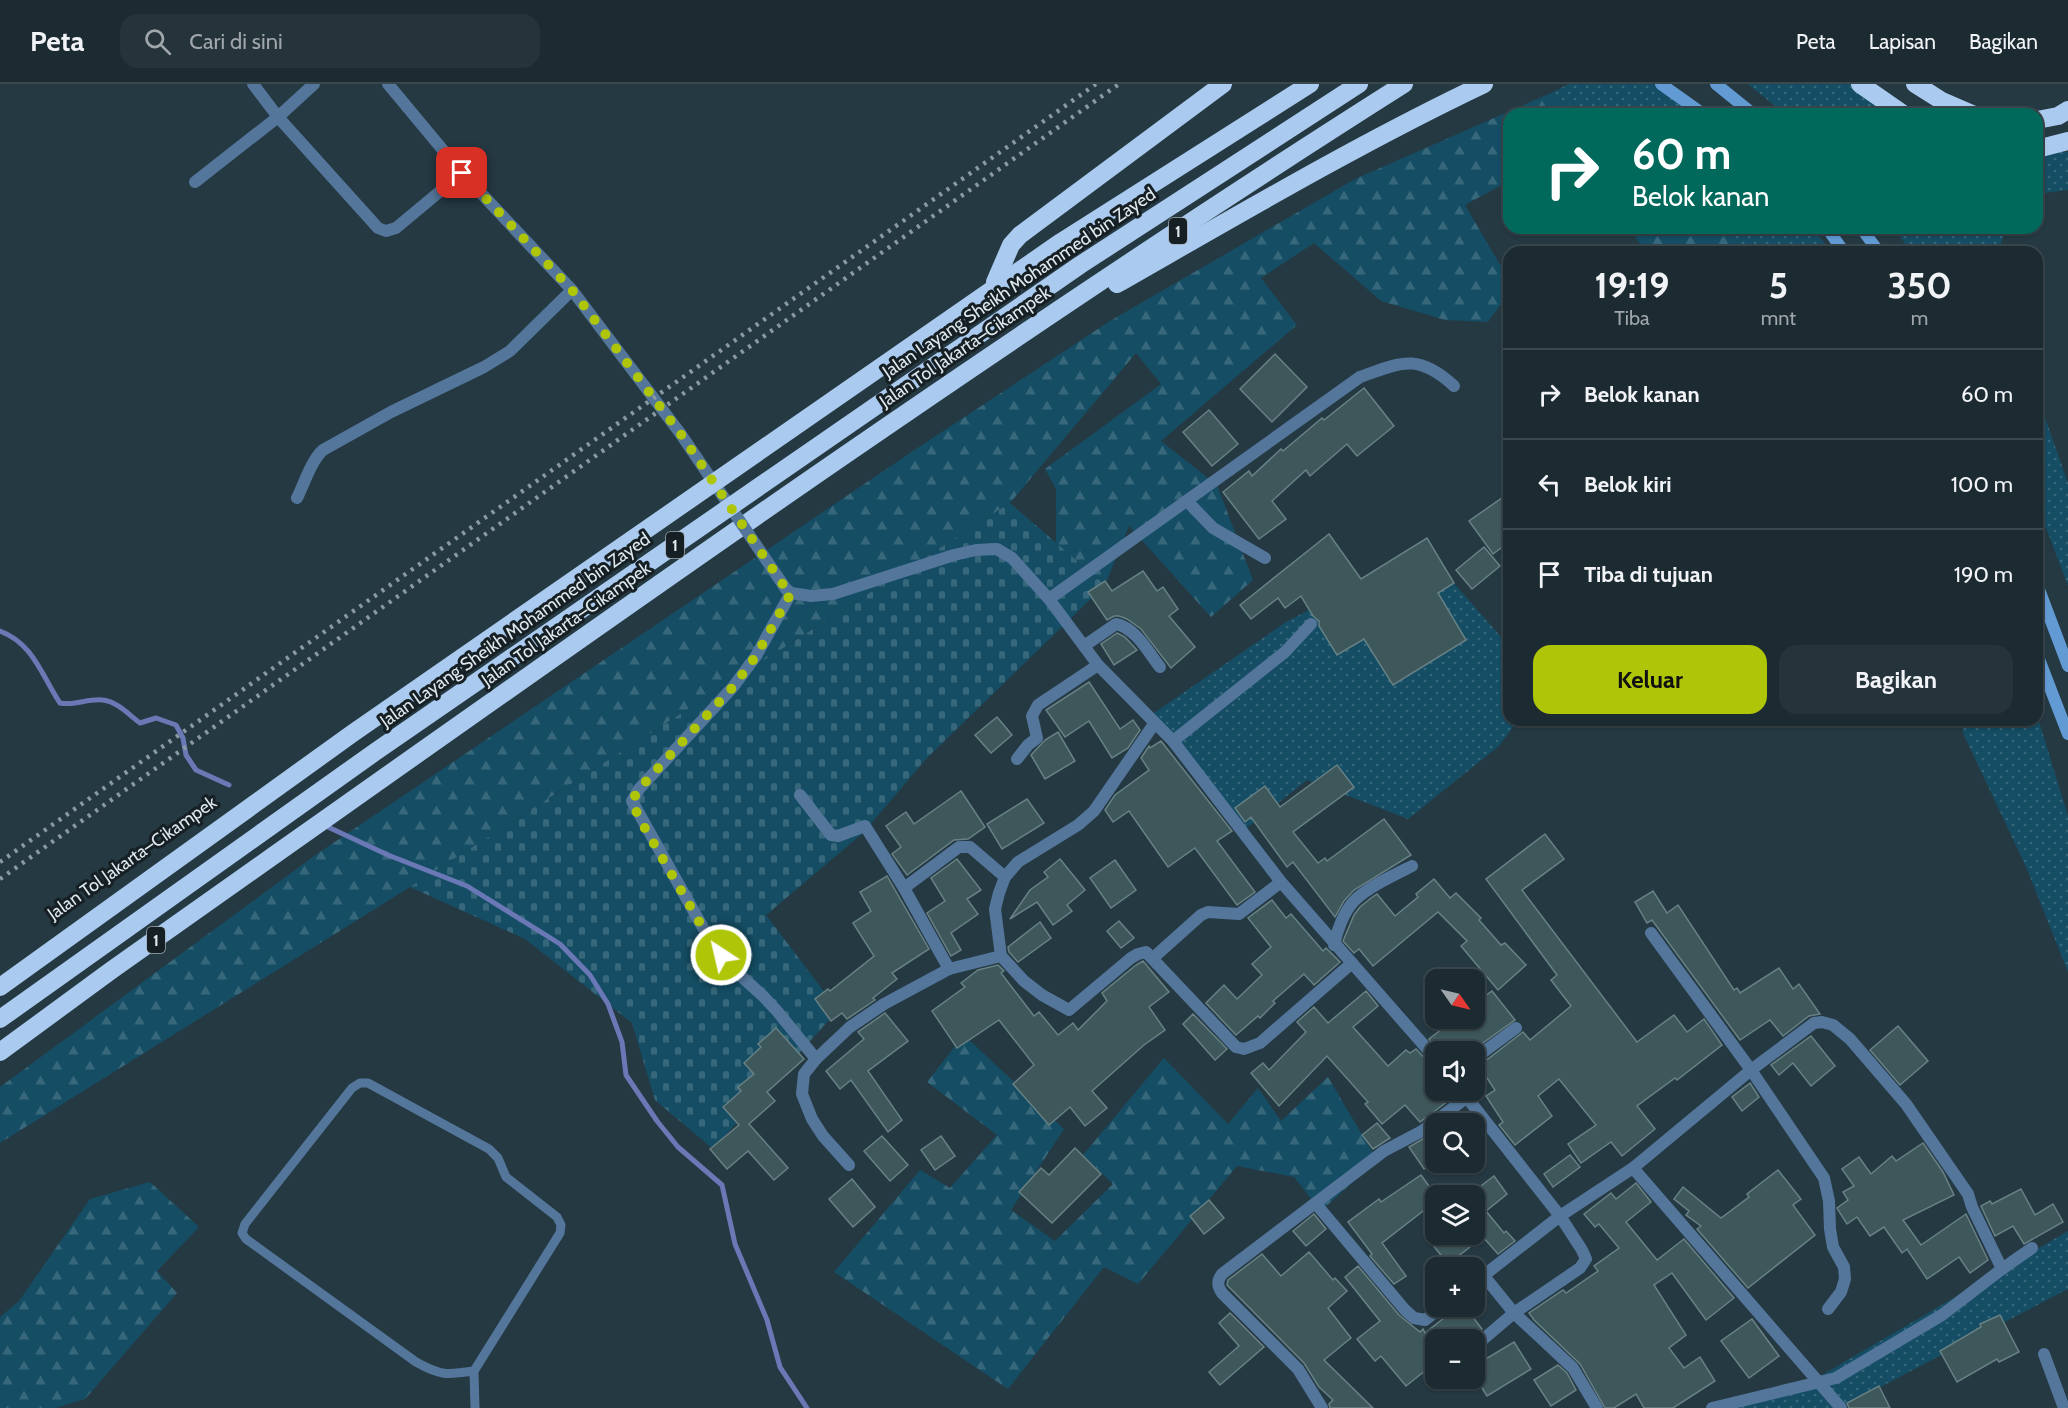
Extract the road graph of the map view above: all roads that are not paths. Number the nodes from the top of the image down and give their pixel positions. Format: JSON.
{"nodes":[{"id":1,"x":253,"y":84,"type":"edge"},
{"id":2,"x":314,"y":84,"type":"edge"},
{"id":3,"x":388,"y":84,"type":"edge"},
{"id":4,"x":1223,"y":84,"type":"edge"},
{"id":5,"x":1301,"y":84,"type":"edge"},
{"id":6,"x":1310,"y":84,"type":"edge"},
{"id":7,"x":1359,"y":84,"type":"edge"},
{"id":8,"x":1404,"y":84,"type":"edge"},
{"id":9,"x":1484,"y":84,"type":"edge"},
{"id":10,"x":1661,"y":84,"type":"edge"},
{"id":11,"x":1716,"y":84,"type":"edge"},
{"id":12,"x":1860,"y":84,"type":"edge"},
{"id":13,"x":1916,"y":84,"type":"edge"},
{"id":14,"x":1695,"y":108,"type":"edge"},
{"id":15,"x":1746,"y":108,"type":"edge"},
{"id":16,"x":1894,"y":108,"type":"edge"},
{"id":17,"x":1958,"y":108,"type":"edge"},
{"id":18,"x":2068,"y":110,"type":"edge"},
{"id":19,"x":278,"y":117,"type":"junction"},
{"id":20,"x":2043,"y":119,"type":"edge"},
{"id":21,"x":2068,"y":141,"type":"edge"},
{"id":22,"x":2043,"y":147,"type":"edge"},
{"id":23,"x":462,"y":173,"type":"junction"},
{"id":24,"x":195,"y":182,"type":"dead end"},
{"id":25,"x":995,"y":282,"type":"junction"},
{"id":26,"x":572,"y":290,"type":"junction"},
{"id":27,"x":952,"y":380,"type":"junction"},
{"id":28,"x":1454,"y":386,"type":"dead end"},
{"id":29,"x":297,"y":498,"type":"dead end"},
{"id":30,"x":1187,"y":501,"type":"junction"},
{"id":31,"x":1265,"y":558,"type":"dead end"},
{"id":32,"x":788,"y":591,"type":"junction"},
{"id":33,"x":1049,"y":598,"type":"junction"},
{"id":34,"x":2043,"y":600,"type":"edge"},
{"id":35,"x":1311,"y":624,"type":"dead end"},
{"id":36,"x":1084,"y":646,"type":"junction"},
{"id":37,"x":1098,"y":665,"type":"junction"},
{"id":38,"x":2068,"y":666,"type":"edge"},
{"id":39,"x":1160,"y":667,"type":"dead end"},
{"id":40,"x":2043,"y":669,"type":"edge"},
{"id":41,"x":1154,"y":724,"type":"junction"},
{"id":42,"x":2068,"y":734,"type":"edge"},
{"id":43,"x":1173,"y":741,"type":"junction"},
{"id":44,"x":1017,"y":759,"type":"dead end"},
{"id":45,"x":800,"y":795,"type":"dead end"},
{"id":46,"x":1412,"y":866,"type":"dead end"},
{"id":47,"x":1005,"y":877,"type":"junction"},
{"id":48,"x":1281,"y":882,"type":"junction"},
{"id":49,"x":904,"y":888,"type":"junction"},
{"id":50,"x":1652,"y":933,"type":"dead end"},
{"id":51,"x":1334,"y":945,"type":"junction"},
{"id":52,"x":1001,"y":956,"type":"junction"},
{"id":53,"x":1153,"y":958,"type":"junction"},
{"id":54,"x":1352,"y":963,"type":"junction"},
{"id":55,"x":949,"y":969,"type":"junction"},
{"id":56,"x":0,"y":978,"type":"edge"},
{"id":57,"x":0,"y":987,"type":"edge"},
{"id":58,"x":0,"y":1019,"type":"edge"},
{"id":59,"x":1515,"y":1028,"type":"dead end"},
{"id":60,"x":1425,"y":1046,"type":"edge"},
{"id":61,"x":1485,"y":1051,"type":"edge"},
{"id":62,"x":0,"y":1052,"type":"edge"},
{"id":63,"x":816,"y":1059,"type":"junction"},
{"id":64,"x":1752,"y":1070,"type":"junction"},
{"id":65,"x":1455,"y":1101,"type":"edge"},
{"id":66,"x":1469,"y":1101,"type":"edge"},
{"id":67,"x":849,"y":1165,"type":"dead end"},
{"id":68,"x":1633,"y":1168,"type":"junction"},
{"id":69,"x":1316,"y":1204,"type":"junction"},
{"id":70,"x":1560,"y":1216,"type":"junction"},
{"id":71,"x":2032,"y":1248,"type":"dead end"},
{"id":72,"x":2002,"y":1269,"type":"junction"},
{"id":73,"x":1485,"y":1275,"type":"edge"},
{"id":74,"x":1485,"y":1286,"type":"edge"},
{"id":75,"x":1828,"y":1309,"type":"dead end"},
{"id":76,"x":1515,"y":1313,"type":"junction"},
{"id":77,"x":1429,"y":1317,"type":"edge"},
{"id":78,"x":1485,"y":1338,"type":"edge"},
{"id":79,"x":2044,"y":1354,"type":"dead end"},
{"id":80,"x":474,"y":1371,"type":"junction"},
{"id":81,"x":1816,"y":1381,"type":"junction"},
{"id":82,"x":475,"y":1408,"type":"edge"},
{"id":83,"x":1322,"y":1408,"type":"edge"},
{"id":84,"x":1597,"y":1408,"type":"edge"},
{"id":85,"x":1712,"y":1408,"type":"edge"},
{"id":86,"x":1840,"y":1408,"type":"edge"},
{"id":87,"x":2064,"y":1408,"type":"edge"}],
"edges":[{"from":1,"to":19,"type":"street"},
{"from":2,"to":19,"type":"street"},
{"from":3,"to":23,"type":"street"},
{"from":4,"to":25,"type":"highway"},
{"from":5,"to":25,"type":"highway","name":"Jalan Tol Jakarta–Cikampek","number":"1"},
{"from":6,"to":57,"type":"highway","name":"Jalan Layang Sheikh Mohammed bin Zayed","number":"1","bridge":true},
{"from":7,"to":58,"type":"highway","name":"Jalan Layang Sheikh Mohammed bin Zayed","number":"1","bridge":true},
{"from":8,"to":27,"type":"highway","name":"Jalan Tol Jakarta–Cikampek","number":"1"},
{"from":9,"to":27,"type":"highway"},
{"from":10,"to":14,"type":"main road"},
{"from":11,"to":15,"type":"main road"},
{"from":12,"to":16,"type":"highway"},
{"from":13,"to":17,"type":"highway"},
{"from":18,"to":20,"type":"highway"},
{"from":19,"to":23,"type":"street"},
{"from":19,"to":24,"type":"street"},
{"from":21,"to":22,"type":"highway"},
{"from":23,"to":26,"type":"street"},
{"from":25,"to":56,"type":"highway","name":"Jalan Tol Jakarta–Cikampek","number":"1"},
{"from":26,"to":29,"type":"street"},
{"from":26,"to":32,"type":"street","bridge":true},
{"from":27,"to":62,"type":"highway","name":"Jalan Tol Jakarta–Cikampek","number":"1"},
{"from":28,"to":30,"type":"street"},
{"from":30,"to":31,"type":"street"},
{"from":30,"to":33,"type":"street"},
{"from":32,"to":33,"type":"street"},
{"from":32,"to":63,"type":"street"},
{"from":33,"to":36,"type":"street"},
{"from":34,"to":38,"type":"main road"},
{"from":35,"to":43,"type":"street"},
{"from":36,"to":37,"type":"street"},
{"from":36,"to":39,"type":"street"},
{"from":37,"to":41,"type":"street"},
{"from":37,"to":44,"type":"street"},
{"from":40,"to":42,"type":"main road"},
{"from":41,"to":43,"type":"street"},
{"from":41,"to":47,"type":"street"},
{"from":43,"to":48,"type":"street"},
{"from":45,"to":49,"type":"street"},
{"from":46,"to":51,"type":"street"},
{"from":47,"to":49,"type":"street"},
{"from":47,"to":52,"type":"street"},
{"from":48,"to":51,"type":"street"},
{"from":48,"to":53,"type":"street"},
{"from":49,"to":55,"type":"street"},
{"from":50,"to":64,"type":"street"},
{"from":51,"to":54,"type":"street"},
{"from":52,"to":53,"type":"street"},
{"from":52,"to":55,"type":"street"},
{"from":53,"to":54,"type":"street"},
{"from":54,"to":60,"type":"street"},
{"from":55,"to":63,"type":"street"},
{"from":59,"to":61,"type":"street"},
{"from":63,"to":67,"type":"street"},
{"from":64,"to":68,"type":"street"},
{"from":64,"to":72,"type":"street"},
{"from":64,"to":75,"type":"street"},
{"from":65,"to":69,"type":"street"},
{"from":66,"to":70,"type":"street"},
{"from":68,"to":70,"type":"street"},
{"from":68,"to":81,"type":"street"},
{"from":69,"to":77,"type":"street"},
{"from":69,"to":83,"type":"street"},
{"from":70,"to":73,"type":"street"},
{"from":70,"to":76,"type":"street"},
{"from":71,"to":72,"type":"street"},
{"from":72,"to":81,"type":"street"},
{"from":74,"to":76,"type":"street"},
{"from":76,"to":78,"type":"street"},
{"from":76,"to":84,"type":"street"},
{"from":79,"to":87,"type":"street"},
{"from":80,"to":80,"type":"lane"},
{"from":80,"to":82,"type":"lane"},
{"from":81,"to":85,"type":"street"},
{"from":81,"to":86,"type":"street"}]}
